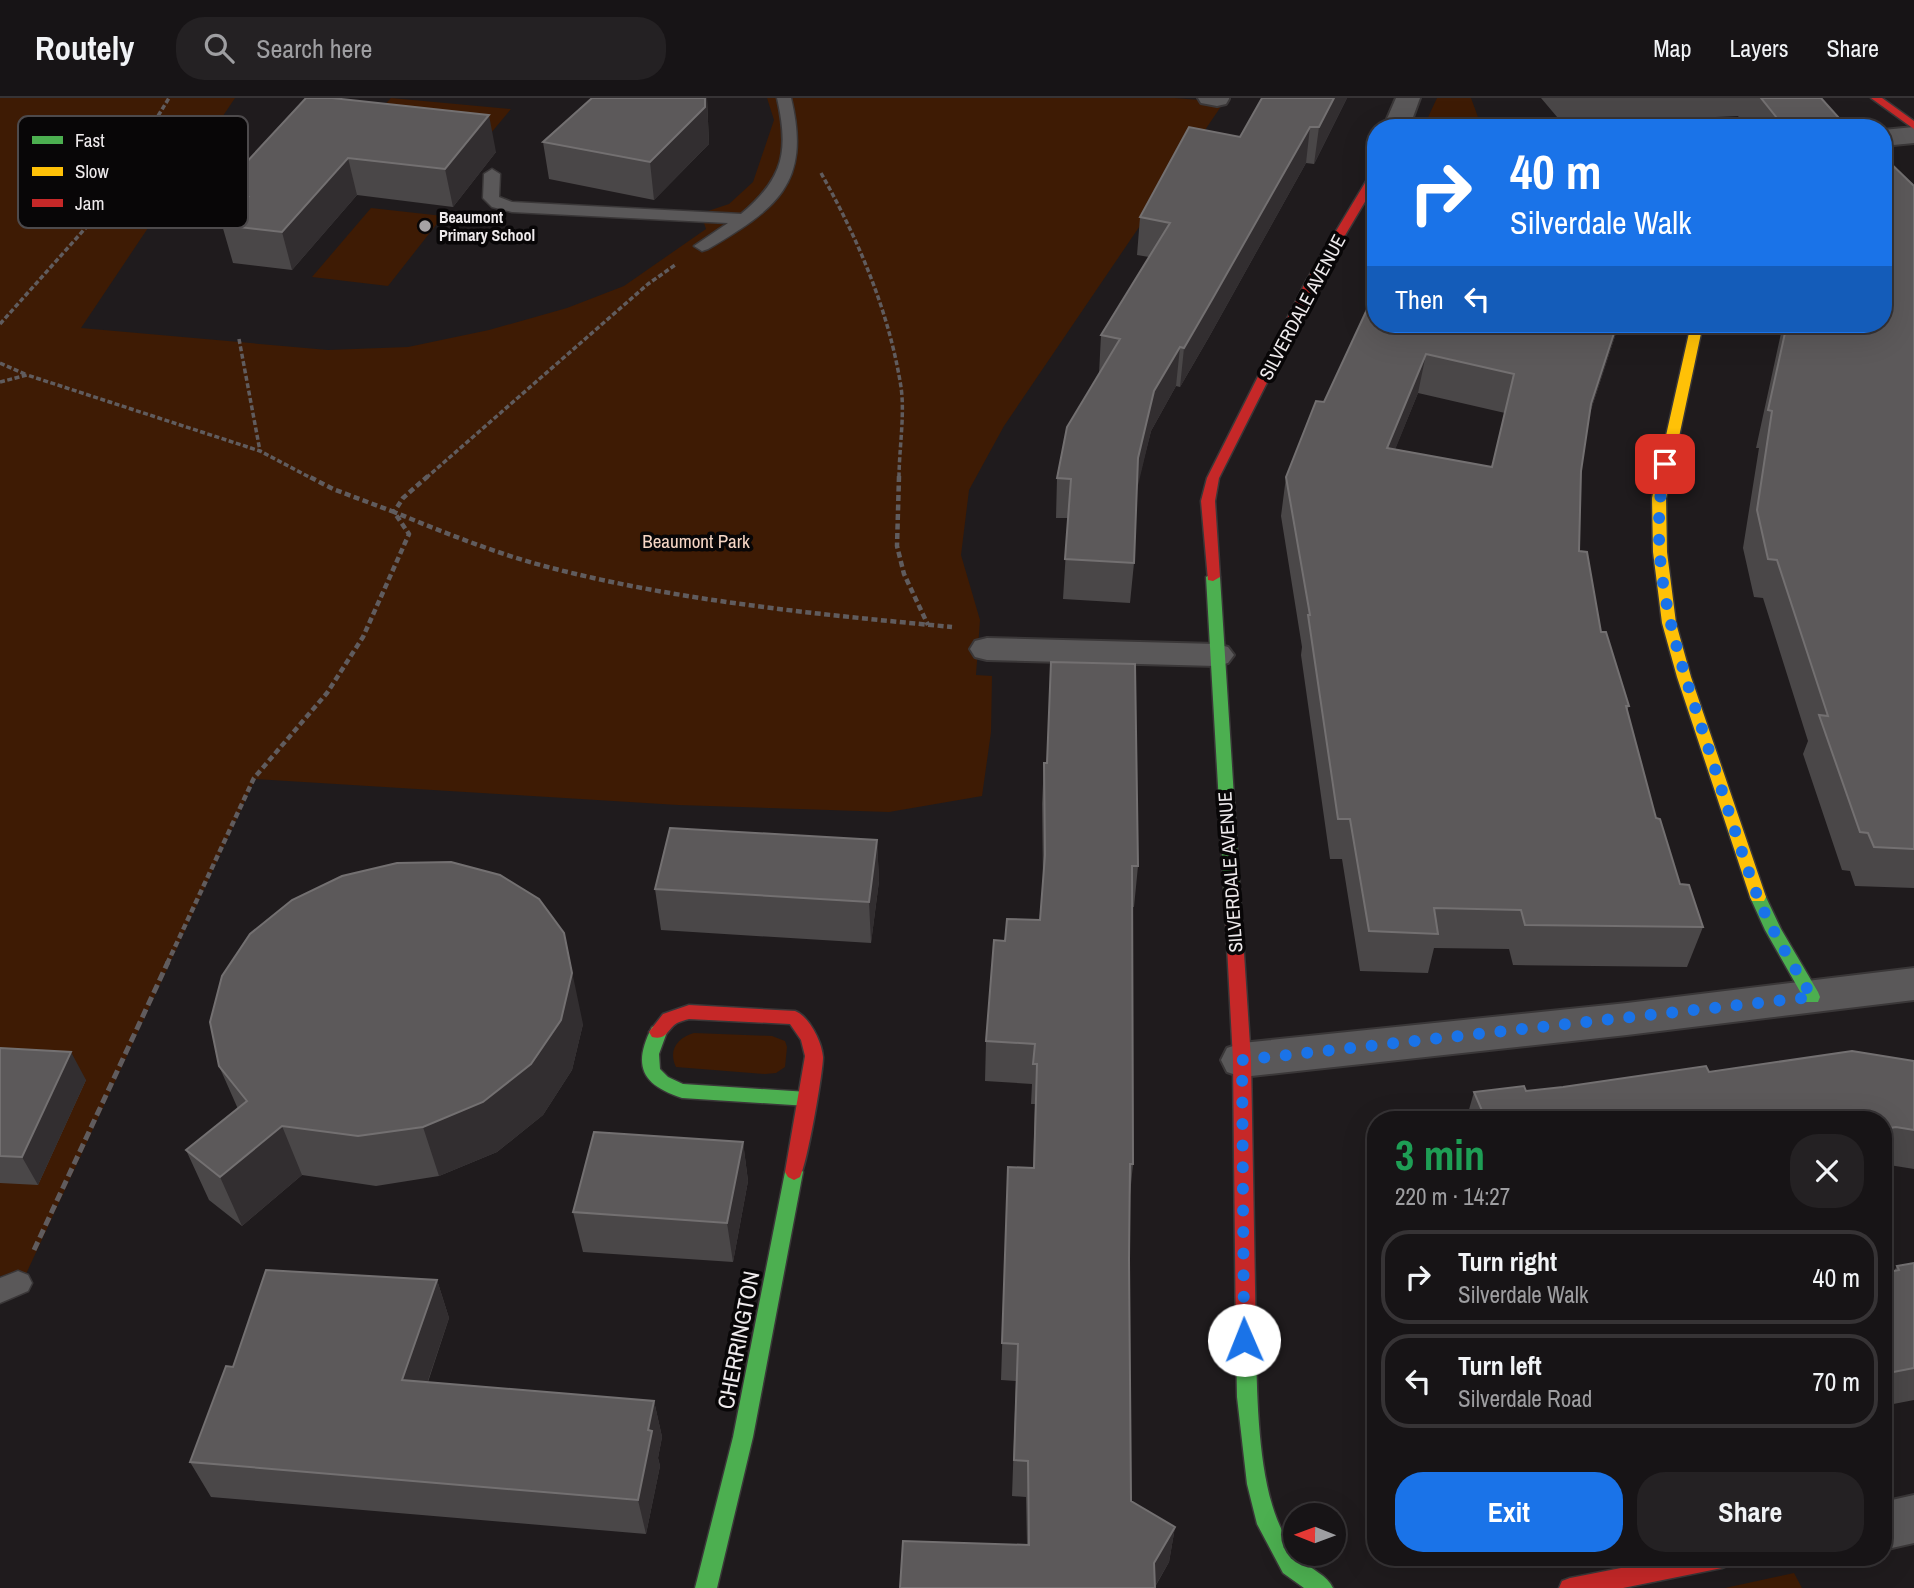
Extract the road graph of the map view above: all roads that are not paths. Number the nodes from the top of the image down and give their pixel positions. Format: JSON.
{"nodes":[{"id":1,"x":784,"y":98,"type":"edge"},
{"id":2,"x":1210,"y":98,"type":"edge"},
{"id":3,"x":1408,"y":98,"type":"edge"},
{"id":4,"x":1876,"y":98,"type":"edge"},
{"id":5,"x":1217,"y":99,"type":"edge"},
{"id":6,"x":1400,"y":119,"type":"edge"},
{"id":7,"x":1914,"y":126,"type":"edge"},
{"id":8,"x":1914,"y":135,"type":"edge"},
{"id":9,"x":1892,"y":137,"type":"edge"},
{"id":10,"x":492,"y":174,"type":"dead end"},
{"id":11,"x":1367,"y":188,"type":"edge"},
{"id":12,"x":748,"y":219,"type":"junction"},
{"id":13,"x":702,"y":246,"type":"road end"},
{"id":14,"x":1695,"y":333,"type":"edge"},
{"id":15,"x":976,"y":638,"type":"road end"},
{"id":16,"x":1216,"y":655,"type":"junction"},
{"id":17,"x":1914,"y":984,"type":"edge"},
{"id":18,"x":1812,"y":997,"type":"junction"},
{"id":19,"x":1242,"y":1060,"type":"junction"},
{"id":20,"x":808,"y":1099,"type":"junction"},
{"id":21,"x":1914,"y":1519,"type":"edge"},
{"id":22,"x":1892,"y":1524,"type":"edge"},
{"id":23,"x":1681,"y":1566,"type":"edge"},
{"id":24,"x":706,"y":1588,"type":"edge"},
{"id":25,"x":1322,"y":1588,"type":"edge"},
{"id":26,"x":1570,"y":1588,"type":"edge"}],
"edges":[{"from":1,"to":12,"type":"lane"},
{"from":2,"to":5,"type":"street"},
{"from":3,"to":6,"type":"street"},
{"from":4,"to":7,"type":"street"},
{"from":8,"to":9,"type":"street"},
{"from":10,"to":12,"type":"lane"},
{"from":11,"to":16,"type":"street","name":"SILVERDALE AVENUE"},
{"from":12,"to":13,"type":"lane"},
{"from":14,"to":18,"type":"street"},
{"from":15,"to":16,"type":"street"},
{"from":16,"to":19,"type":"street","name":"SILVERDALE AVENUE"},
{"from":17,"to":18,"type":"street"},
{"from":18,"to":19,"type":"street"},
{"from":19,"to":25,"type":"street","name":"SILVERDALE AVENUE"},
{"from":20,"to":20,"type":"street","name":"CHERRINGTON"},
{"from":20,"to":24,"type":"street","name":"CHERRINGTON"},
{"from":21,"to":22,"type":"street"},
{"from":23,"to":26,"type":"street"}]}
